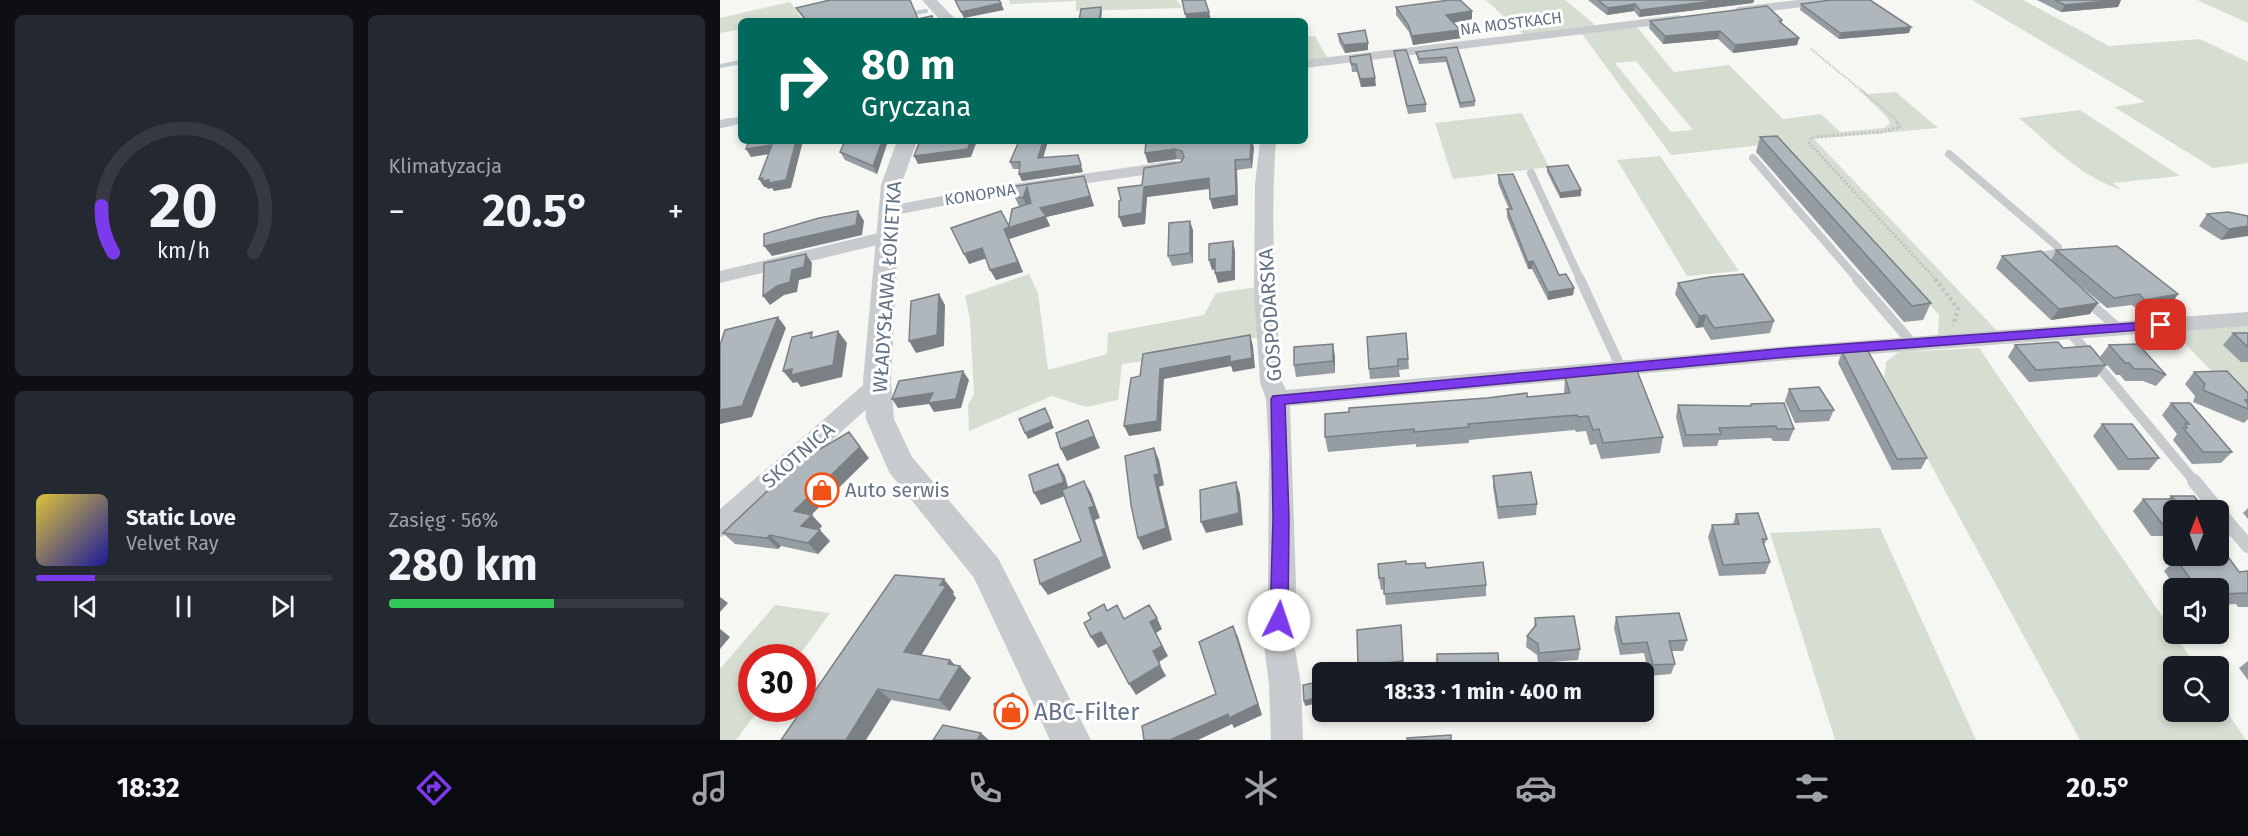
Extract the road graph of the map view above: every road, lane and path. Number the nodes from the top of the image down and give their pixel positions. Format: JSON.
{"nodes":[{"id":1,"x":929,"y":0,"type":"edge"},
{"id":2,"x":1828,"y":0,"type":"edge"},
{"id":3,"x":1729,"y":12,"type":"edge"},
{"id":4,"x":1696,"y":17,"type":"edge"},
{"id":5,"x":946,"y":18,"type":"edge"},
{"id":6,"x":1811,"y":49,"type":"dead end"},
{"id":7,"x":1308,"y":64,"type":"edge"},
{"id":8,"x":738,"y":121,"type":"edge"},
{"id":9,"x":720,"y":124,"type":"edge"},
{"id":10,"x":906,"y":144,"type":"edge"},
{"id":11,"x":1268,"y":144,"type":"edge"},
{"id":12,"x":1949,"y":154,"type":"dead end"},
{"id":13,"x":1753,"y":158,"type":"dead end"},
{"id":14,"x":1178,"y":166,"type":"edge"},
{"id":15,"x":1530,"y":173,"type":"dead end"},
{"id":16,"x":888,"y":224,"type":"junction"},
{"id":17,"x":2049,"y":268,"type":"edge"},
{"id":18,"x":720,"y":277,"type":"edge"},
{"id":19,"x":2075,"y":291,"type":"edge"},
{"id":20,"x":2248,"y":318,"type":"edge"},
{"id":21,"x":2118,"y":328,"type":"junction"},
{"id":22,"x":2070,"y":332,"type":"junction"},
{"id":23,"x":1937,"y":342,"type":"junction"},
{"id":24,"x":1912,"y":344,"type":"junction"},
{"id":25,"x":1621,"y":368,"type":"junction"},
{"id":26,"x":877,"y":386,"type":"junction"},
{"id":27,"x":1278,"y":399,"type":"junction"},
{"id":28,"x":2210,"y":500,"type":"edge"},
{"id":29,"x":2229,"y":523,"type":"edge"},
{"id":30,"x":720,"y":526,"type":"edge"},
{"id":31,"x":2248,"y":546,"type":"edge"},
{"id":32,"x":1071,"y":740,"type":"edge"},
{"id":33,"x":1287,"y":740,"type":"edge"}],
"edges":[{"from":1,"to":5,"type":"street"},
{"from":2,"to":3,"type":"street"},
{"from":4,"to":7,"type":"street","name":"NA MOSTKACH"},
{"from":6,"to":23,"type":"path"},
{"from":8,"to":9,"type":"lane"},
{"from":10,"to":16,"type":"street","name":"WŁADYSŁAWA ŁOKIETKA"},
{"from":11,"to":27,"type":"street","name":"GOSPODARSKA"},
{"from":12,"to":17,"type":"lane"},
{"from":13,"to":24,"type":"lane"},
{"from":14,"to":16,"type":"street","name":"KONOPNA"},
{"from":15,"to":25,"type":"lane"},
{"from":16,"to":18,"type":"street","name":"KONOPNA"},
{"from":16,"to":26,"type":"street","name":"WŁADYSŁAWA ŁOKIETKA"},
{"from":19,"to":21,"type":"lane"},
{"from":20,"to":21,"type":"street"},
{"from":21,"to":22,"type":"street"},
{"from":22,"to":23,"type":"street"},
{"from":22,"to":28,"type":"lane"},
{"from":23,"to":24,"type":"street"},
{"from":24,"to":25,"type":"street"},
{"from":25,"to":27,"type":"street"},
{"from":26,"to":30,"type":"street","name":"SKOTNICA"},
{"from":26,"to":32,"type":"street","name":"WŁADYSŁAWA ŁOKIETKA"},
{"from":27,"to":33,"type":"street","name":"GOSPODARSKA"},
{"from":29,"to":31,"type":"lane"}]}
